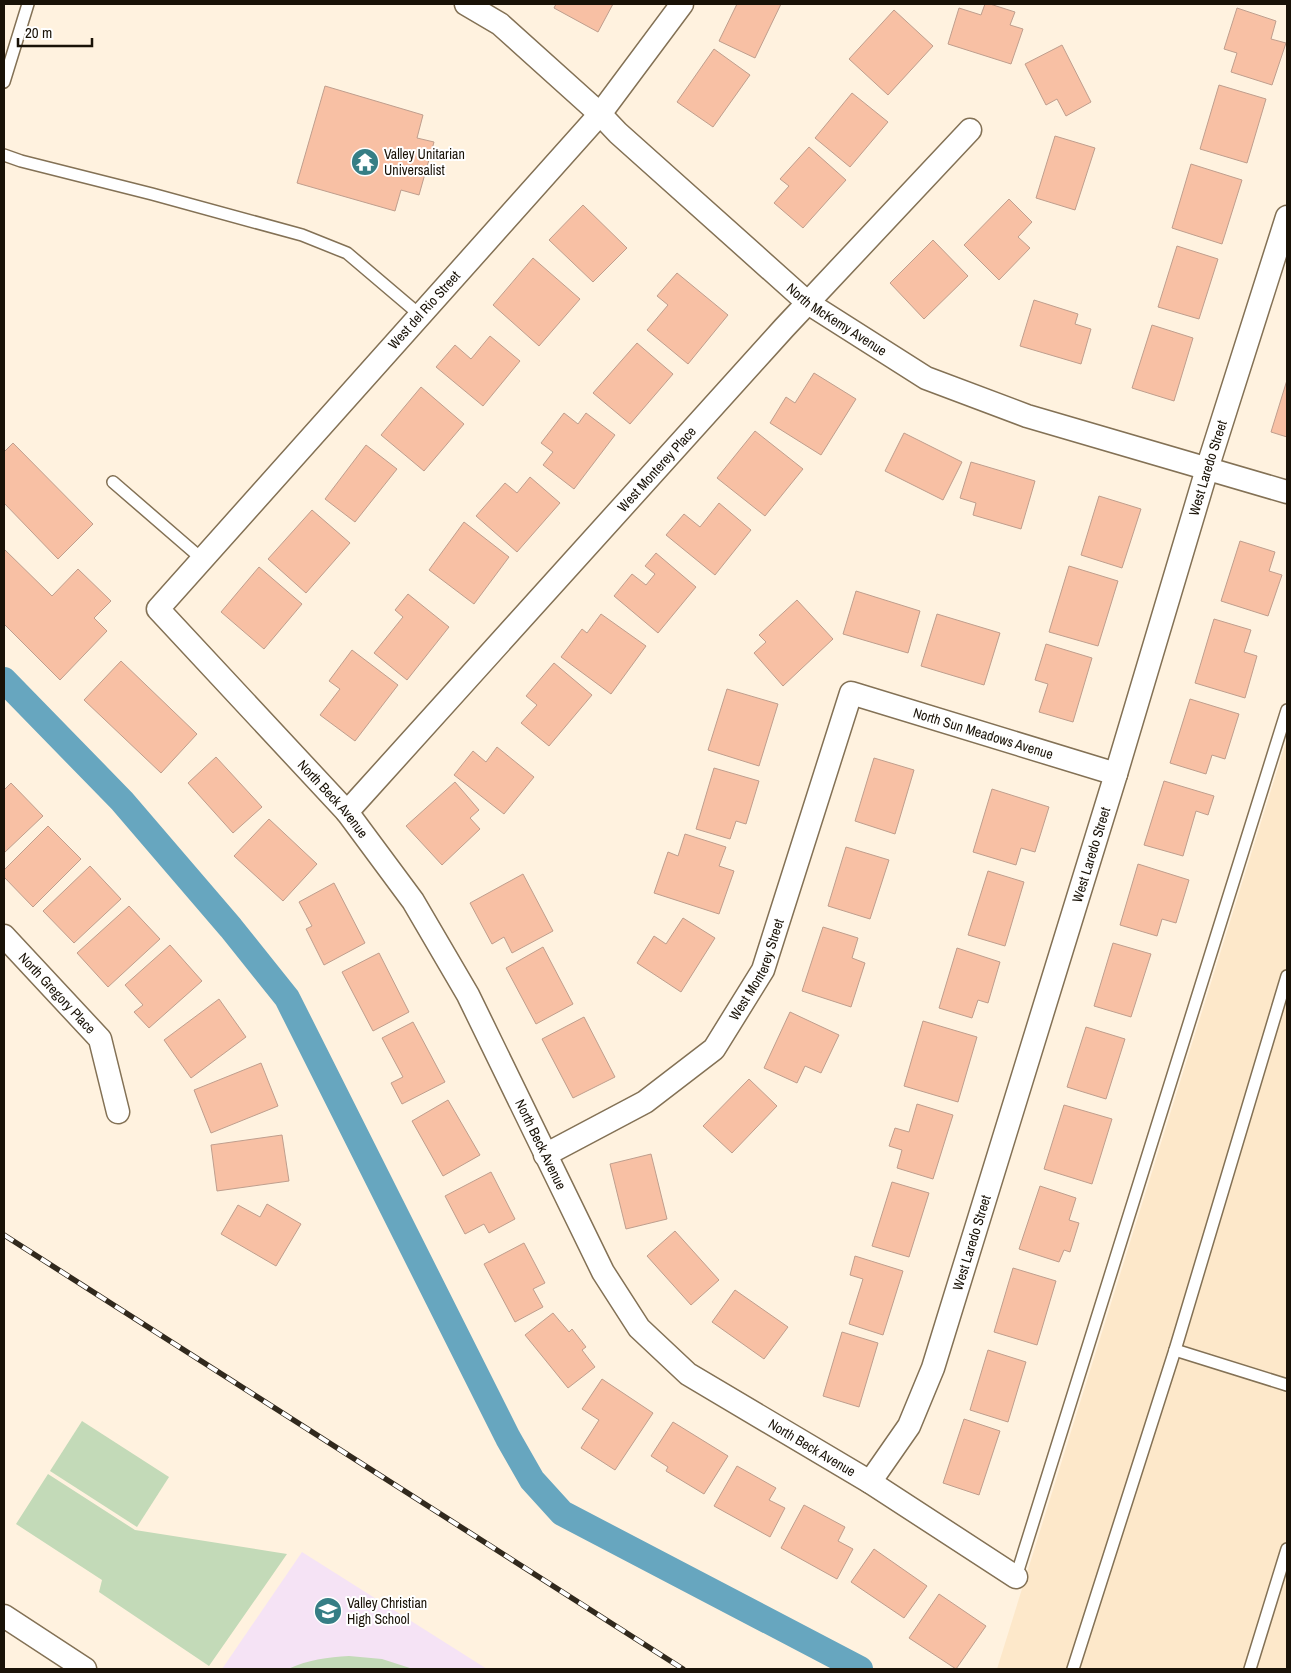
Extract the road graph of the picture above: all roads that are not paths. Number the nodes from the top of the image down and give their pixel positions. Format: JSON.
{"nodes":[{"id":1,"x":28,"y":4,"type":"edge"},
{"id":2,"x":466,"y":4,"type":"edge"},
{"id":3,"x":682,"y":4,"type":"edge"},
{"id":4,"x":4,"y":82,"type":"edge"},
{"id":5,"x":600,"y":114,"type":"junction"},
{"id":6,"x":970,"y":130,"type":"dead end"},
{"id":7,"x":4,"y":155,"type":"edge"},
{"id":8,"x":1287,"y":218,"type":"edge"},
{"id":9,"x":808,"y":303,"type":"junction"},
{"id":10,"x":420,"y":315,"type":"junction"},
{"id":11,"x":1207,"y":469,"type":"junction"},
{"id":12,"x":113,"y":482,"type":"dead end"},
{"id":13,"x":1287,"y":492,"type":"edge"},
{"id":14,"x":202,"y":559,"type":"junction"},
{"id":15,"x":158,"y":609,"type":"joint"},
{"id":16,"x":851,"y":693,"type":"joint"},
{"id":17,"x":1287,"y":710,"type":"edge"},
{"id":18,"x":1116,"y":774,"type":"junction"},
{"id":19,"x":347,"y":812,"type":"junction"},
{"id":20,"x":4,"y":936,"type":"edge"},
{"id":21,"x":1287,"y":976,"type":"edge"},
{"id":22,"x":118,"y":1112,"type":"dead end"},
{"id":23,"x":545,"y":1155,"type":"junction"},
{"id":24,"x":1175,"y":1350,"type":"junction"},
{"id":25,"x":1287,"y":1385,"type":"edge"},
{"id":26,"x":870,"y":1482,"type":"junction"},
{"id":27,"x":1287,"y":1549,"type":"edge"},
{"id":28,"x":1016,"y":1577,"type":"joint"},
{"id":29,"x":4,"y":1616,"type":"edge"},
{"id":30,"x":85,"y":1669,"type":"edge"},
{"id":31,"x":1074,"y":1669,"type":"edge"},
{"id":32,"x":1250,"y":1669,"type":"edge"}],
"edges":[{"from":1,"to":4,"type":"lane"},
{"from":2,"to":5,"type":"street","name":"North McKemy Avenue"},
{"from":3,"to":5,"type":"street","name":"West del Rio Street"},
{"from":5,"to":9,"type":"street","name":"North McKemy Avenue"},
{"from":5,"to":10,"type":"street","name":"West del Rio Street"},
{"from":6,"to":9,"type":"street","name":"West Monterey Place"},
{"from":7,"to":10,"type":"lane"},
{"from":8,"to":11,"type":"street","name":"West Laredo Street"},
{"from":9,"to":11,"type":"street","name":"North McKemy Avenue"},
{"from":9,"to":19,"type":"street","name":"West Monterey Place"},
{"from":10,"to":14,"type":"street","name":"West del Rio Street"},
{"from":11,"to":13,"type":"street","name":"North McKemy Avenue"},
{"from":11,"to":18,"type":"street","name":"West Laredo Street"},
{"from":12,"to":14,"type":"lane"},
{"from":14,"to":15,"type":"street","name":"West del Rio Street"},
{"from":15,"to":19,"type":"street","name":"North Beck Avenue"},
{"from":16,"to":18,"type":"street","name":"North Sun Meadows Avenue"},
{"from":16,"to":23,"type":"street","name":"West Monterey Street"},
{"from":17,"to":28,"type":"lane"},
{"from":18,"to":26,"type":"street","name":"West Laredo Street"},
{"from":19,"to":23,"type":"street","name":"North Beck Avenue"},
{"from":20,"to":22,"type":"street","name":"North Gregory Place"},
{"from":21,"to":24,"type":"lane"},
{"from":23,"to":26,"type":"street","name":"North Beck Avenue"},
{"from":24,"to":25,"type":"lane"},
{"from":24,"to":31,"type":"lane"},
{"from":26,"to":28,"type":"street","name":"North Beck Avenue"},
{"from":27,"to":32,"type":"lane"},
{"from":29,"to":30,"type":"street"}]}
